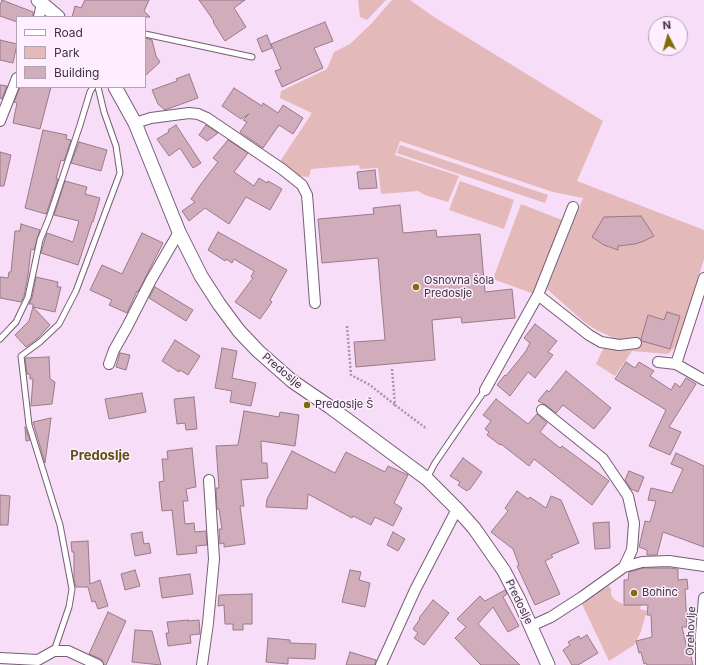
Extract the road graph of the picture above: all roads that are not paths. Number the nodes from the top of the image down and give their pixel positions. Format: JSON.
{"nodes":[{"id":1,"x":40,"y":2,"type":"edge"},
{"id":2,"x":39,"y":16,"type":"edge"},
{"id":3,"x":57,"y":16,"type":"edge"},
{"id":4,"x":146,"y":34,"type":"edge"},
{"id":5,"x":252,"y":57,"type":"dead end"},
{"id":6,"x":16,"y":81,"type":"edge"},
{"id":7,"x":92,"y":88,"type":"edge"},
{"id":8,"x":98,"y":88,"type":"edge"},
{"id":9,"x":116,"y":88,"type":"edge"},
{"id":10,"x":0,"y":121,"type":"edge"},
{"id":11,"x":135,"y":123,"type":"junction"},
{"id":12,"x":573,"y":207,"type":"dead end"},
{"id":13,"x":179,"y":232,"type":"junction"},
{"id":14,"x":704,"y":278,"type":"edge"},
{"id":15,"x":538,"y":295,"type":"junction"},
{"id":16,"x":315,"y":303,"type":"dead end"},
{"id":17,"x":0,"y":339,"type":"edge"},
{"id":18,"x":636,"y":343,"type":"dead end"},
{"id":19,"x":658,"y":362,"type":"dead end"},
{"id":20,"x":109,"y":364,"type":"dead end"},
{"id":21,"x":676,"y":364,"type":"junction"},
{"id":22,"x":704,"y":380,"type":"edge"},
{"id":23,"x":485,"y":390,"type":"joint"},
{"id":24,"x":542,"y":410,"type":"dead end"},
{"id":25,"x":427,"y":479,"type":"junction"},
{"id":26,"x":209,"y":480,"type":"dead end"},
{"id":27,"x":457,"y":509,"type":"junction"},
{"id":28,"x":704,"y":566,"type":"edge"},
{"id":29,"x":624,"y":567,"type":"junction"},
{"id":30,"x":704,"y":598,"type":"edge"},
{"id":31,"x":531,"y":626,"type":"junction"},
{"id":32,"x":54,"y":652,"type":"junction"},
{"id":33,"x":0,"y":658,"type":"edge"},
{"id":34,"x":38,"y":663,"type":"edge"},
{"id":35,"x":98,"y":665,"type":"edge"},
{"id":36,"x":202,"y":665,"type":"edge"},
{"id":37,"x":381,"y":665,"type":"edge"},
{"id":38,"x":548,"y":665,"type":"edge"},
{"id":39,"x":701,"y":665,"type":"edge"}],
"edges":[{"from":1,"to":2,"type":"street"},
{"from":1,"to":3,"type":"street"},
{"from":4,"to":5,"type":"lane"},
{"from":6,"to":10,"type":"street"},
{"from":7,"to":17,"type":"lane"},
{"from":8,"to":32,"type":"lane"},
{"from":9,"to":11,"type":"street","name":"Predoslje"},
{"from":11,"to":13,"type":"street","name":"Predoslje"},
{"from":11,"to":16,"type":"street"},
{"from":12,"to":15,"type":"street"},
{"from":13,"to":20,"type":"street"},
{"from":13,"to":25,"type":"street","name":"Predoslje"},
{"from":14,"to":21,"type":"street"},
{"from":15,"to":18,"type":"street"},
{"from":15,"to":23,"type":"street"},
{"from":19,"to":21,"type":"street"},
{"from":21,"to":22,"type":"street"},
{"from":23,"to":25,"type":"lane"},
{"from":24,"to":29,"type":"street"},
{"from":25,"to":27,"type":"street","name":"Predoslje"},
{"from":26,"to":36,"type":"street"},
{"from":27,"to":31,"type":"street","name":"Predoslje"},
{"from":27,"to":37,"type":"street"},
{"from":28,"to":29,"type":"street"},
{"from":29,"to":31,"type":"street"},
{"from":30,"to":39,"type":"street","name":"Orehovlje"},
{"from":31,"to":38,"type":"street","name":"Predoslje"},
{"from":32,"to":34,"type":"street"},
{"from":32,"to":35,"type":"street"},
{"from":33,"to":34,"type":"street"}]}
